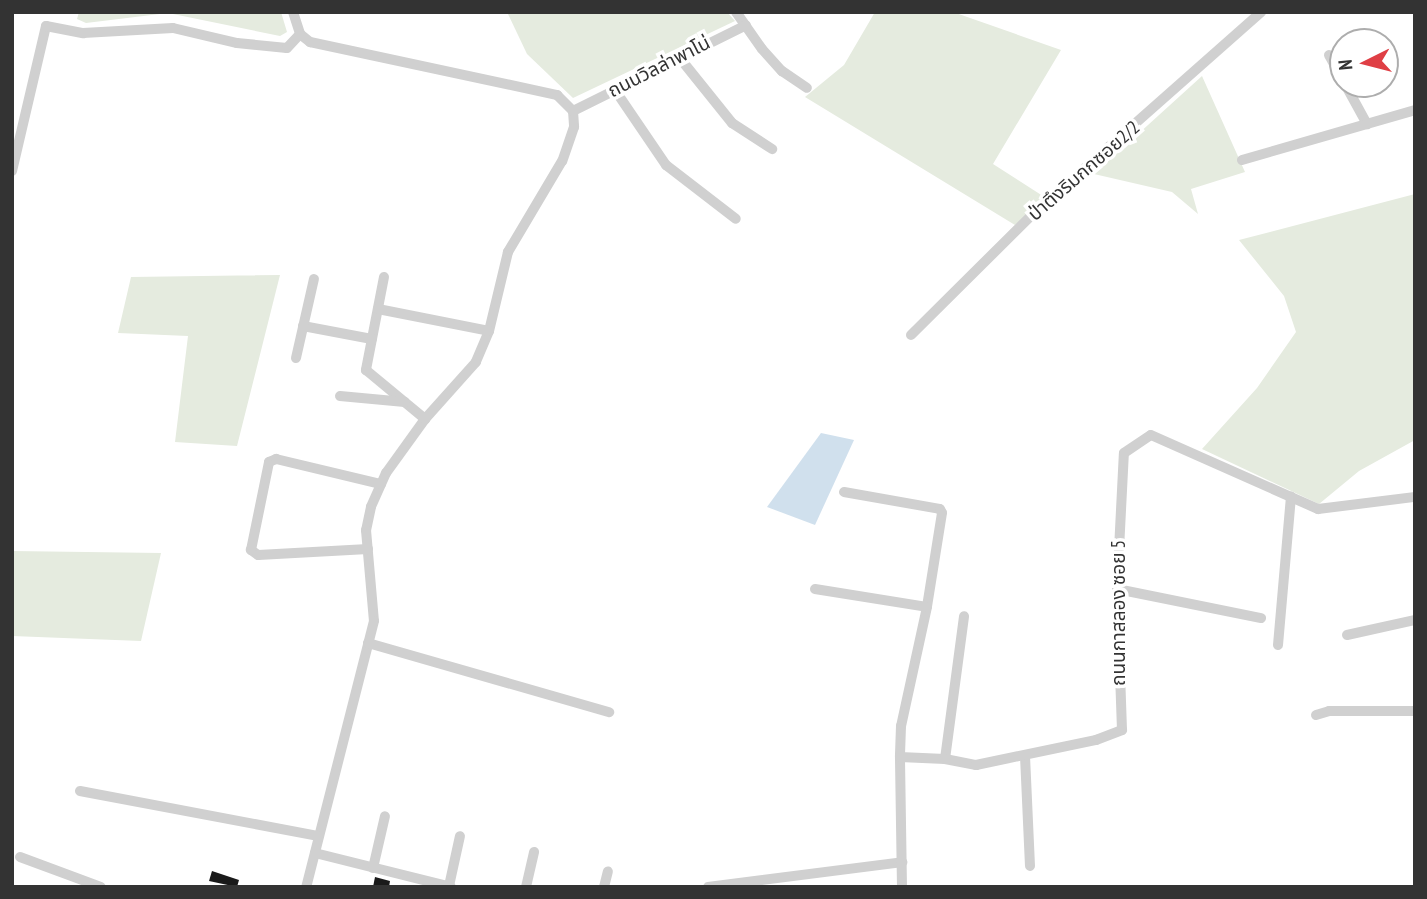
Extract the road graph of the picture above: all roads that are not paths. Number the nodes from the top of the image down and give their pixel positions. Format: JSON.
{"nodes":[{"id":1,"x":293,"y":12,"type":"edge"},
{"id":2,"x":736,"y":12,"type":"edge"},
{"id":3,"x":1261,"y":12,"type":"edge"},
{"id":4,"x":746,"y":25,"type":"junction"},
{"id":5,"x":300,"y":34,"type":"junction"},
{"id":6,"x":679,"y":57,"type":"junction"},
{"id":7,"x":807,"y":88,"type":"dead end"},
{"id":8,"x":615,"y":90,"type":"junction"},
{"id":9,"x":1353,"y":98,"type":"edge"},
{"id":10,"x":1415,"y":110,"type":"edge"},
{"id":11,"x":573,"y":111,"type":"junction"},
{"id":12,"x":1367,"y":124,"type":"junction"},
{"id":13,"x":772,"y":149,"type":"dead end"},
{"id":14,"x":1242,"y":160,"type":"dead end"},
{"id":15,"x":12,"y":172,"type":"edge"},
{"id":16,"x":736,"y":219,"type":"dead end"},
{"id":17,"x":384,"y":277,"type":"dead end"},
{"id":18,"x":314,"y":279,"type":"dead end"},
{"id":19,"x":378,"y":309,"type":"junction"},
{"id":20,"x":303,"y":327,"type":"junction"},
{"id":21,"x":489,"y":331,"type":"junction"},
{"id":22,"x":911,"y":335,"type":"dead end"},
{"id":23,"x":372,"y":339,"type":"junction"},
{"id":24,"x":296,"y":358,"type":"dead end"},
{"id":25,"x":340,"y":396,"type":"dead end"},
{"id":26,"x":405,"y":402,"type":"junction"},
{"id":27,"x":425,"y":419,"type":"junction"},
{"id":28,"x":381,"y":484,"type":"junction"},
{"id":29,"x":844,"y":492,"type":"dead end"},
{"id":30,"x":1291,"y":497,"type":"junction"},
{"id":31,"x":1415,"y":497,"type":"edge"},
{"id":32,"x":368,"y":549,"type":"junction"},
{"id":33,"x":815,"y":589,"type":"dead end"},
{"id":34,"x":1117,"y":589,"type":"junction"},
{"id":35,"x":927,"y":607,"type":"junction"},
{"id":36,"x":964,"y":616,"type":"dead end"},
{"id":37,"x":1261,"y":618,"type":"dead end"},
{"id":38,"x":1415,"y":620,"type":"edge"},
{"id":39,"x":1347,"y":635,"type":"dead end"},
{"id":40,"x":368,"y":643,"type":"junction"},
{"id":41,"x":1278,"y":645,"type":"dead end"},
{"id":42,"x":1415,"y":711,"type":"edge"},
{"id":43,"x":609,"y":712,"type":"dead end"},
{"id":44,"x":1316,"y":715,"type":"dead end"},
{"id":45,"x":1025,"y":756,"type":"junction"},
{"id":46,"x":900,"y":757,"type":"junction"},
{"id":47,"x":945,"y":759,"type":"junction"},
{"id":48,"x":80,"y":791,"type":"dead end"},
{"id":49,"x":385,"y":816,"type":"dead end"},
{"id":50,"x":319,"y":836,"type":"junction"},
{"id":51,"x":460,"y":836,"type":"dead end"},
{"id":52,"x":534,"y":852,"type":"dead end"},
{"id":53,"x":315,"y":853,"type":"junction"},
{"id":54,"x":20,"y":857,"type":"dead end"},
{"id":55,"x":902,"y":862,"type":"junction"},
{"id":56,"x":1030,"y":866,"type":"dead end"},
{"id":57,"x":373,"y":868,"type":"junction"},
{"id":58,"x":608,"y":871,"type":"dead end"},
{"id":59,"x":450,"y":886,"type":"edge"},
{"id":60,"x":101,"y":887,"type":"edge"},
{"id":61,"x":306,"y":887,"type":"edge"},
{"id":62,"x":526,"y":887,"type":"edge"},
{"id":63,"x":604,"y":887,"type":"edge"},
{"id":64,"x":708,"y":887,"type":"edge"},
{"id":65,"x":902,"y":887,"type":"edge"}],
"edges":[{"from":1,"to":5,"type":"street"},
{"from":2,"to":4,"type":"street"},
{"from":3,"to":22,"type":"street","name":"ป่าตึงริมกกซอย2/2"},
{"from":4,"to":6,"type":"street","name":"ถนนวิลล่าพาโน่"},
{"from":4,"to":7,"type":"street"},
{"from":5,"to":11,"type":"street"},
{"from":5,"to":15,"type":"street"},
{"from":6,"to":8,"type":"street","name":"ถนนวิลล่าพาโน่"},
{"from":6,"to":13,"type":"street"},
{"from":8,"to":11,"type":"street","name":"ถนนวิลล่าพาโน่"},
{"from":8,"to":16,"type":"street"},
{"from":9,"to":12,"type":"street"},
{"from":10,"to":12,"type":"street"},
{"from":11,"to":21,"type":"street"},
{"from":12,"to":14,"type":"street"},
{"from":17,"to":19,"type":"street"},
{"from":18,"to":20,"type":"street"},
{"from":19,"to":21,"type":"street"},
{"from":19,"to":23,"type":"street"},
{"from":20,"to":23,"type":"street"},
{"from":20,"to":24,"type":"street"},
{"from":21,"to":27,"type":"street"},
{"from":23,"to":26,"type":"street"},
{"from":25,"to":26,"type":"street"},
{"from":26,"to":27,"type":"street"},
{"from":27,"to":28,"type":"street"},
{"from":28,"to":32,"type":"street"},
{"from":28,"to":32,"type":"street"},
{"from":29,"to":35,"type":"street"},
{"from":30,"to":31,"type":"street","name":"ถนนกาสลอง ซอย 5"},
{"from":30,"to":34,"type":"street","name":"ถนนกาสลอง ซอย 5"},
{"from":30,"to":41,"type":"street"},
{"from":32,"to":40,"type":"street"},
{"from":33,"to":35,"type":"street"},
{"from":34,"to":37,"type":"street"},
{"from":34,"to":45,"type":"street","name":"ถนนกาสลอง ซอย 5"},
{"from":35,"to":46,"type":"street"},
{"from":36,"to":47,"type":"street"},
{"from":38,"to":39,"type":"street"},
{"from":40,"to":43,"type":"street"},
{"from":40,"to":50,"type":"street"},
{"from":42,"to":44,"type":"street"},
{"from":45,"to":47,"type":"street","name":"ถนนกาสลอง ซอย 5"},
{"from":45,"to":56,"type":"street"},
{"from":46,"to":47,"type":"street","name":"ถนนกาสลอง ซอย 5"},
{"from":46,"to":55,"type":"street"},
{"from":48,"to":50,"type":"street"},
{"from":49,"to":57,"type":"street"},
{"from":50,"to":53,"type":"street"},
{"from":51,"to":59,"type":"street"},
{"from":52,"to":62,"type":"street"},
{"from":53,"to":57,"type":"street"},
{"from":53,"to":61,"type":"street"},
{"from":54,"to":60,"type":"street"},
{"from":55,"to":64,"type":"street"},
{"from":55,"to":65,"type":"street"},
{"from":57,"to":59,"type":"street"},
{"from":58,"to":63,"type":"street"}]}
